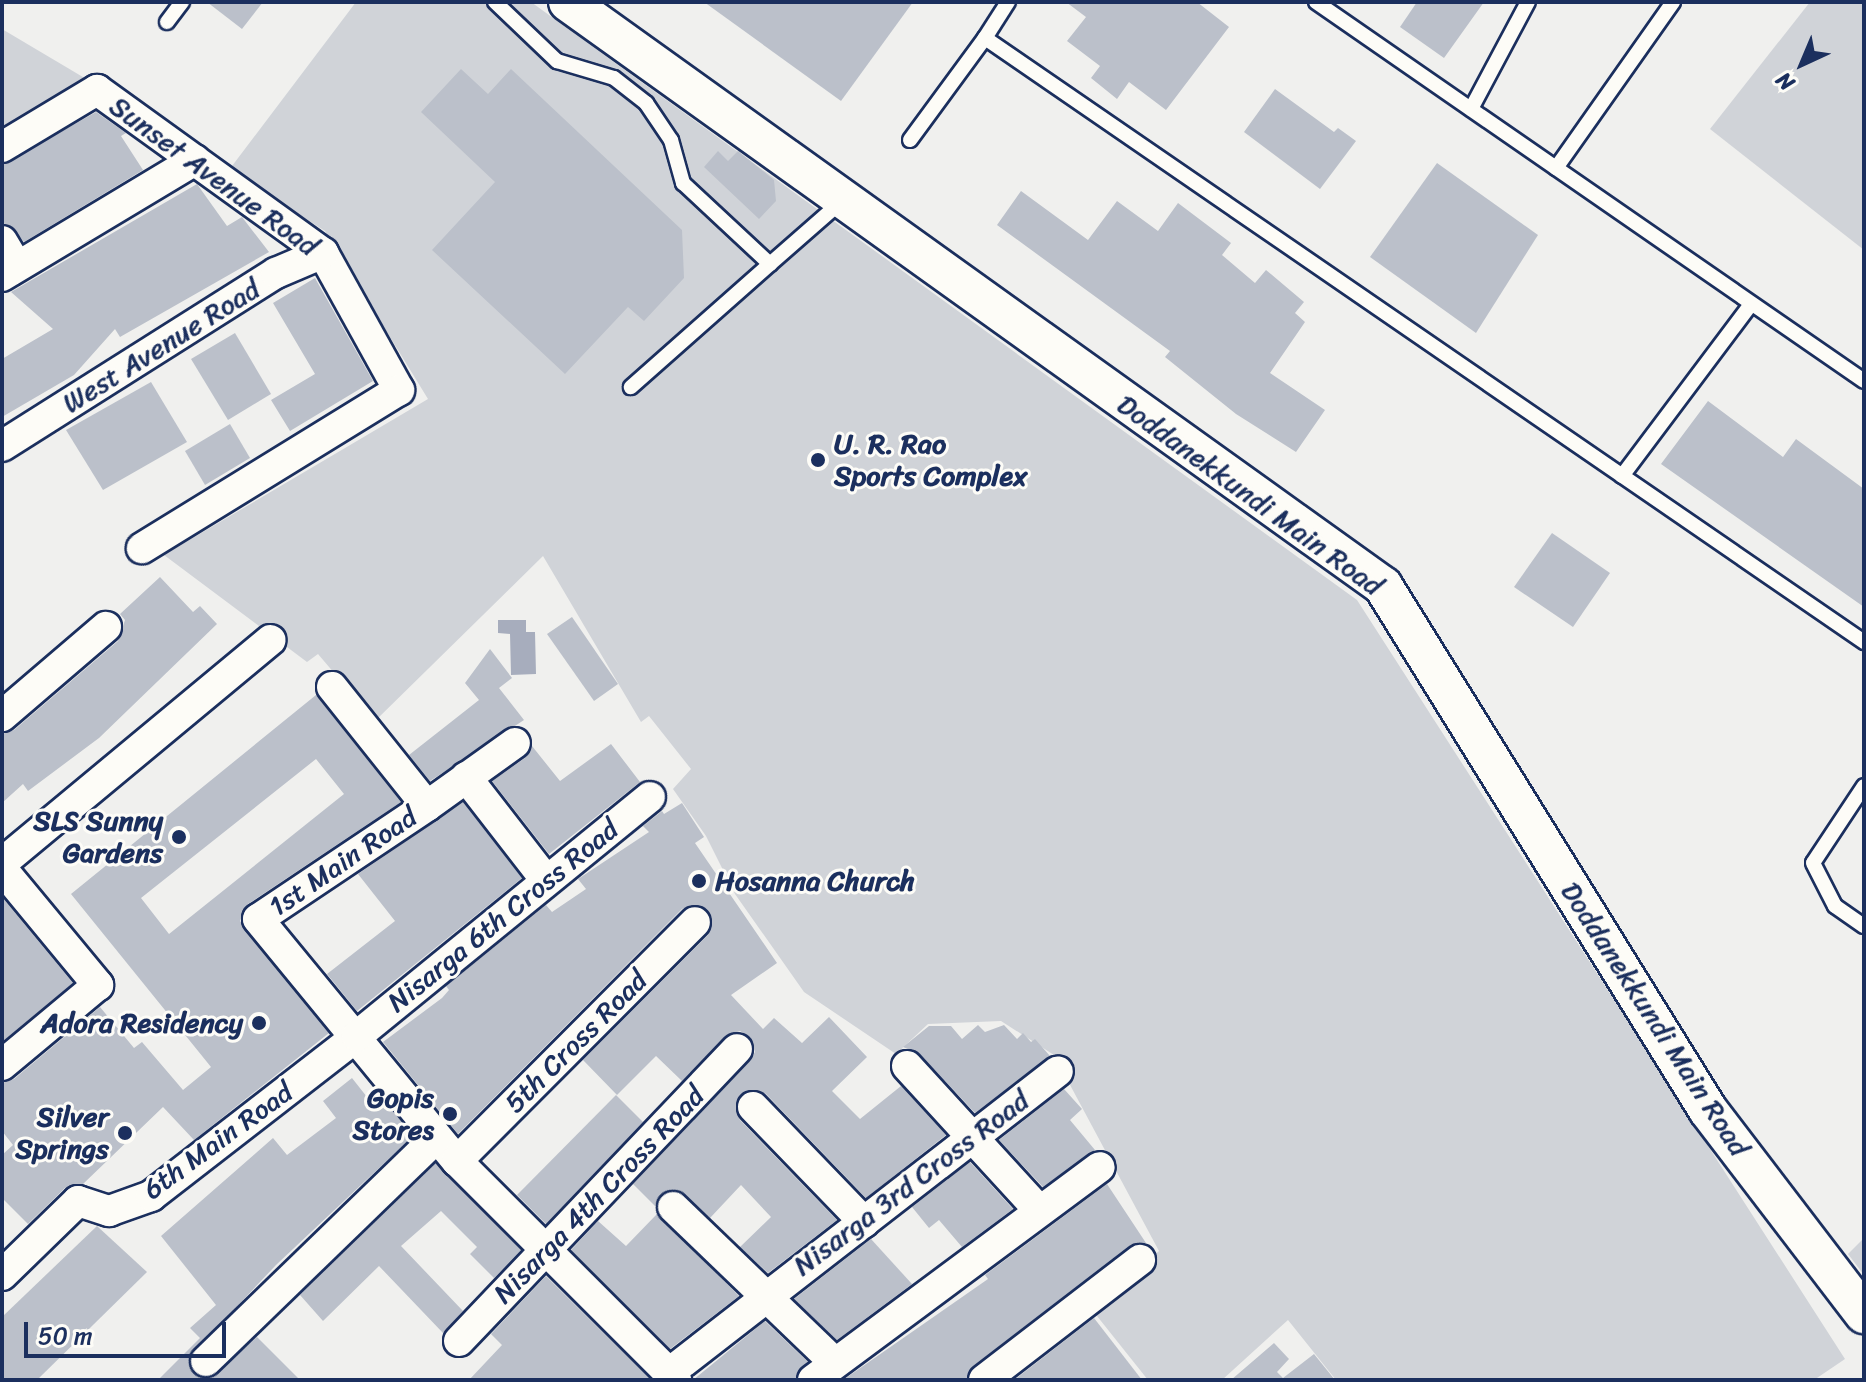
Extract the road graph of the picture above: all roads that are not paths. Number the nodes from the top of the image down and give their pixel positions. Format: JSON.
{"nodes":[{"id":1,"x":182,"y":2,"type":"edge"},
{"id":2,"x":495,"y":2,"type":"edge"},
{"id":3,"x":568,"y":2,"type":"edge"},
{"id":4,"x":1008,"y":2,"type":"edge"},
{"id":5,"x":1316,"y":2,"type":"edge"},
{"id":6,"x":1528,"y":2,"type":"edge"},
{"id":7,"x":1673,"y":2,"type":"edge"},
{"id":8,"x":167,"y":22,"type":"dead end"},
{"id":9,"x":985,"y":38,"type":"junction"},
{"id":10,"x":1471,"y":109,"type":"junction"},
{"id":11,"x":910,"y":140,"type":"dead end"},
{"id":12,"x":2,"y":147,"type":"edge"},
{"id":13,"x":195,"y":160,"type":"junction"},
{"id":14,"x":1556,"y":168,"type":"junction"},
{"id":15,"x":842,"y":201,"type":"junction"},
{"id":16,"x":323,"y":253,"type":"junction"},
{"id":17,"x":7,"y":261,"type":"edge"},
{"id":18,"x":770,"y":264,"type":"junction"},
{"id":19,"x":1751,"y":304,"type":"junction"},
{"id":20,"x":1864,"y":381,"type":"edge"},
{"id":21,"x":631,"y":387,"type":"dead end"},
{"id":22,"x":2,"y":446,"type":"edge"},
{"id":23,"x":1622,"y":476,"type":"junction"},
{"id":24,"x":142,"y":548,"type":"dead end"},
{"id":25,"x":106,"y":627,"type":"dead end"},
{"id":26,"x":271,"y":640,"type":"dead end"},
{"id":27,"x":1864,"y":642,"type":"edge"},
{"id":28,"x":332,"y":687,"type":"dead end"},
{"id":29,"x":2,"y":716,"type":"edge"},
{"id":30,"x":515,"y":743,"type":"dead end"},
{"id":31,"x":466,"y":777,"type":"junction"},
{"id":32,"x":1864,"y":786,"type":"edge"},
{"id":33,"x":650,"y":797,"type":"dead end"},
{"id":34,"x":427,"y":806,"type":"junction"},
{"id":35,"x":2,"y":866,"type":"edge"},
{"id":36,"x":546,"y":880,"type":"junction"},
{"id":37,"x":695,"y":922,"type":"dead end"},
{"id":38,"x":1864,"y":926,"type":"edge"},
{"id":39,"x":357,"y":1036,"type":"junction"},
{"id":40,"x":8,"y":1048,"type":"edge"},
{"id":41,"x":737,"y":1049,"type":"dead end"},
{"id":42,"x":907,"y":1066,"type":"dead end"},
{"id":43,"x":1058,"y":1071,"type":"dead end"},
{"id":44,"x":753,"y":1107,"type":"dead end"},
{"id":45,"x":973,"y":1136,"type":"junction"},
{"id":46,"x":436,"y":1138,"type":"junction"},
{"id":47,"x":457,"y":1161,"type":"junction"},
{"id":48,"x":1100,"y":1167,"type":"dead end"},
{"id":49,"x":673,"y":1207,"type":"dead end"},
{"id":50,"x":1039,"y":1210,"type":"junction"},
{"id":51,"x":864,"y":1222,"type":"junction"},
{"id":52,"x":548,"y":1251,"type":"junction"},
{"id":53,"x":1140,"y":1260,"type":"dead end"},
{"id":54,"x":2,"y":1275,"type":"edge"},
{"id":55,"x":764,"y":1295,"type":"junction"},
{"id":56,"x":1864,"y":1314,"type":"edge"},
{"id":57,"x":459,"y":1341,"type":"dead end"},
{"id":58,"x":206,"y":1361,"type":"dead end"},
{"id":59,"x":823,"y":1371,"type":"edge"},
{"id":60,"x":672,"y":1376,"type":"edge"},
{"id":61,"x":984,"y":1380,"type":"edge"}],
"edges":[{"from":1,"to":8,"type":"lane"},
{"from":2,"to":18,"type":"lane"},
{"from":3,"to":15,"type":"street","name":"Doddanekkundi Main Road"},
{"from":4,"to":9,"type":"lane"},
{"from":5,"to":10,"type":"lane"},
{"from":6,"to":10,"type":"lane"},
{"from":7,"to":14,"type":"lane"},
{"from":9,"to":11,"type":"lane"},
{"from":9,"to":23,"type":"lane"},
{"from":10,"to":14,"type":"lane"},
{"from":12,"to":13,"type":"street","name":"Sunset Avenue Road"},
{"from":13,"to":16,"type":"street","name":"Sunset Avenue Road"},
{"from":13,"to":17,"type":"street"},
{"from":14,"to":19,"type":"lane"},
{"from":15,"to":18,"type":"lane"},
{"from":15,"to":56,"type":"street","name":"Doddanekkundi Main Road"},
{"from":16,"to":22,"type":"street","name":"West Avenue Road"},
{"from":16,"to":24,"type":"street","name":"Sunset Avenue Road"},
{"from":18,"to":21,"type":"lane"},
{"from":19,"to":20,"type":"lane"},
{"from":19,"to":23,"type":"lane"},
{"from":23,"to":27,"type":"lane"},
{"from":25,"to":29,"type":"street"},
{"from":26,"to":35,"type":"street"},
{"from":28,"to":34,"type":"street","name":"1st Main Road"},
{"from":30,"to":31,"type":"street"},
{"from":31,"to":34,"type":"street"},
{"from":31,"to":36,"type":"street"},
{"from":32,"to":38,"type":"lane"},
{"from":33,"to":36,"type":"street","name":"Nisarga 6th Cross Road"},
{"from":34,"to":39,"type":"street","name":"1st Main Road"},
{"from":35,"to":40,"type":"street"},
{"from":36,"to":39,"type":"street","name":"Nisarga 6th Cross Road"},
{"from":37,"to":47,"type":"street","name":"5th Cross Road"},
{"from":39,"to":46,"type":"street"},
{"from":39,"to":54,"type":"street","name":"6th Main Road"},
{"from":41,"to":52,"type":"street","name":"Nisarga 4th Cross Road"},
{"from":42,"to":45,"type":"street"},
{"from":43,"to":45,"type":"street","name":"Nisarga 3rd Cross Road"},
{"from":44,"to":51,"type":"street"},
{"from":45,"to":50,"type":"street"},
{"from":45,"to":51,"type":"street","name":"Nisarga 3rd Cross Road"},
{"from":46,"to":47,"type":"street"},
{"from":46,"to":58,"type":"street"},
{"from":47,"to":52,"type":"street"},
{"from":48,"to":50,"type":"street"},
{"from":49,"to":55,"type":"street","name":"Nisarga 3rd Cross Road"},
{"from":50,"to":59,"type":"street"},
{"from":51,"to":55,"type":"street","name":"Nisarga 3rd Cross Road"},
{"from":52,"to":57,"type":"street","name":"Nisarga 4th Cross Road"},
{"from":52,"to":60,"type":"street"},
{"from":53,"to":61,"type":"street"},
{"from":55,"to":59,"type":"street","name":"Nisarga 3rd Cross Road"},
{"from":55,"to":60,"type":"street","name":"Nisarga 3rd Cross Road"}]}
